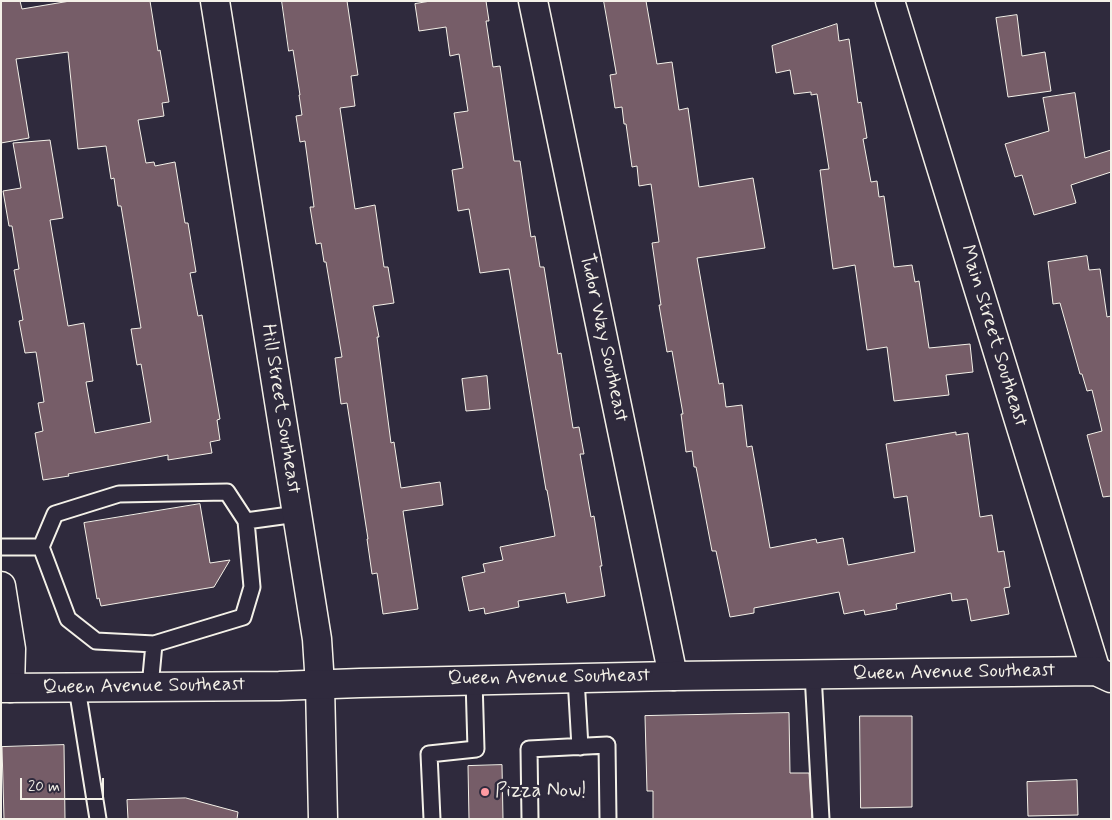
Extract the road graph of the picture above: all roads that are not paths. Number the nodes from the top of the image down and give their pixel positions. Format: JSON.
{"nodes":[{"id":1,"x":215,"y":1,"type":"edge"},
{"id":2,"x":533,"y":1,"type":"edge"},
{"id":3,"x":890,"y":1,"type":"edge"},
{"id":4,"x":297,"y":514,"type":"junction"},
{"id":5,"x":246,"y":521,"type":"junction"},
{"id":6,"x":1,"y":547,"type":"edge"},
{"id":7,"x":41,"y":547,"type":"junction"},
{"id":8,"x":1,"y":586,"type":"edge"},
{"id":9,"x":154,"y":644,"type":"junction"},
{"id":10,"x":1106,"y":671,"type":"edge"},
{"id":11,"x":813,"y":674,"type":"junction"},
{"id":12,"x":673,"y":676,"type":"junction"},
{"id":13,"x":576,"y":678,"type":"junction"},
{"id":14,"x":474,"y":680,"type":"junction"},
{"id":15,"x":320,"y":684,"type":"junction"},
{"id":16,"x":150,"y":687,"type":"junction"},
{"id":17,"x":6,"y":688,"type":"edge"},
{"id":18,"x":77,"y":688,"type":"junction"},
{"id":19,"x":580,"y":747,"type":"junction"},
{"id":20,"x":98,"y":819,"type":"edge"},
{"id":21,"x":324,"y":819,"type":"edge"},
{"id":22,"x":432,"y":819,"type":"edge"},
{"id":23,"x":530,"y":819,"type":"edge"},
{"id":24,"x":608,"y":819,"type":"edge"},
{"id":25,"x":820,"y":819,"type":"edge"}],
"edges":[{"from":1,"to":4,"type":"street","name":"Hill Street Southeast"},
{"from":2,"to":12,"type":"street","name":"Tudor Way Southeast"},
{"from":3,"to":10,"type":"street","name":"Main Street Southeast"},
{"from":4,"to":5,"type":"lane"},
{"from":4,"to":15,"type":"street","name":"Hill Street Southeast"},
{"from":5,"to":7,"type":"lane"},
{"from":5,"to":9,"type":"lane"},
{"from":6,"to":7,"type":"lane"},
{"from":7,"to":9,"type":"lane"},
{"from":8,"to":17,"type":"street"},
{"from":9,"to":16,"type":"lane"},
{"from":10,"to":11,"type":"street","name":"Queen Avenue Southeast"},
{"from":11,"to":12,"type":"street","name":"Queen Avenue Southeast"},
{"from":11,"to":25,"type":"lane"},
{"from":12,"to":13,"type":"street","name":"Queen Avenue Southeast"},
{"from":13,"to":14,"type":"street","name":"Queen Avenue Southeast"},
{"from":13,"to":19,"type":"lane"},
{"from":14,"to":15,"type":"street","name":"Queen Avenue Southeast"},
{"from":14,"to":22,"type":"lane"},
{"from":15,"to":16,"type":"street","name":"Queen Avenue Southeast"},
{"from":15,"to":21,"type":"street","name":"Hill Street Southeast"},
{"from":16,"to":18,"type":"street","name":"Queen Avenue Southeast"},
{"from":17,"to":18,"type":"street","name":"Queen Avenue Southeast"},
{"from":18,"to":20,"type":"lane"},
{"from":19,"to":23,"type":"lane"},
{"from":19,"to":24,"type":"lane"}]}
